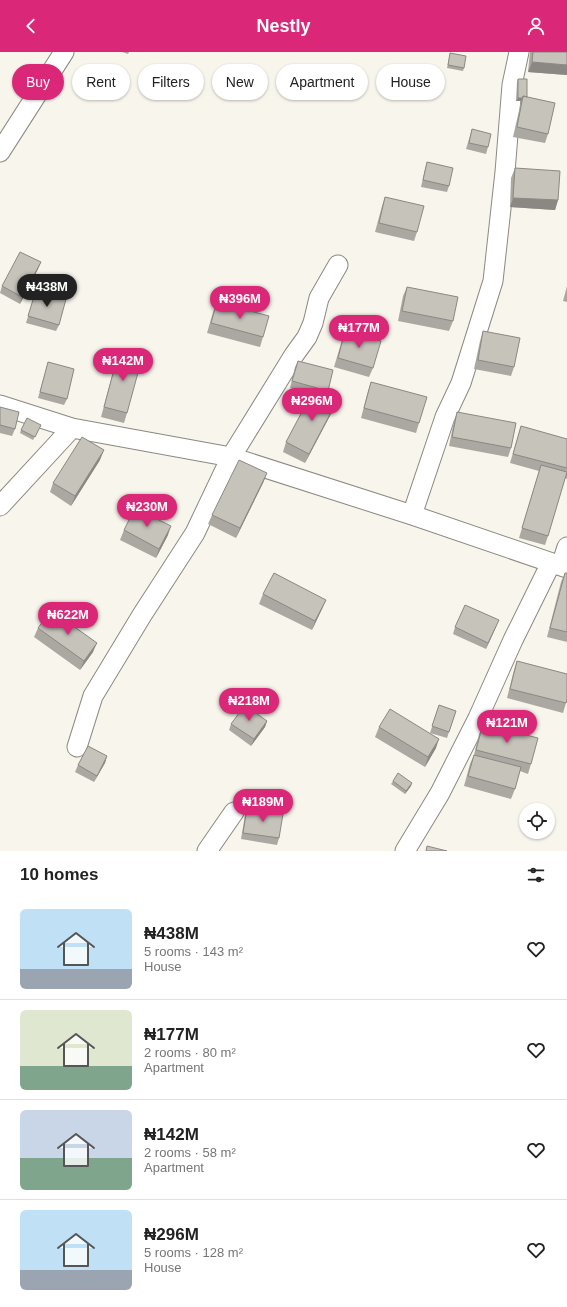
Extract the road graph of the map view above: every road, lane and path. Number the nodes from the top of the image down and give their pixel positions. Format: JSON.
{"nodes":[{"id":1,"x":64,"y":52,"type":"edge"},
{"id":2,"x":519,"y":52,"type":"edge"},
{"id":3,"x":0,"y":152,"type":"edge"},
{"id":4,"x":338,"y":265,"type":"dead end"},
{"id":5,"x":0,"y":405,"type":"edge"},
{"id":6,"x":72,"y":428,"type":"junction"},
{"id":7,"x":231,"y":457,"type":"junction"},
{"id":8,"x":0,"y":506,"type":"edge"},
{"id":9,"x":412,"y":515,"type":"junction"},
{"id":10,"x":567,"y":547,"type":"edge"},
{"id":11,"x":560,"y":565,"type":"edge"},
{"id":12,"x":77,"y":747,"type":"dead end"},
{"id":13,"x":234,"y":812,"type":"dead end"},
{"id":14,"x":207,"y":851,"type":"edge"},
{"id":15,"x":405,"y":851,"type":"edge"}],
"edges":[{"from":1,"to":3,"type":"street"},
{"from":2,"to":9,"type":"street"},
{"from":4,"to":7,"type":"street"},
{"from":5,"to":6,"type":"street"},
{"from":6,"to":7,"type":"street"},
{"from":6,"to":8,"type":"street"},
{"from":7,"to":9,"type":"street"},
{"from":7,"to":12,"type":"street"},
{"from":9,"to":11,"type":"street"},
{"from":10,"to":11,"type":"street"},
{"from":11,"to":15,"type":"street"},
{"from":13,"to":14,"type":"street"}]}
